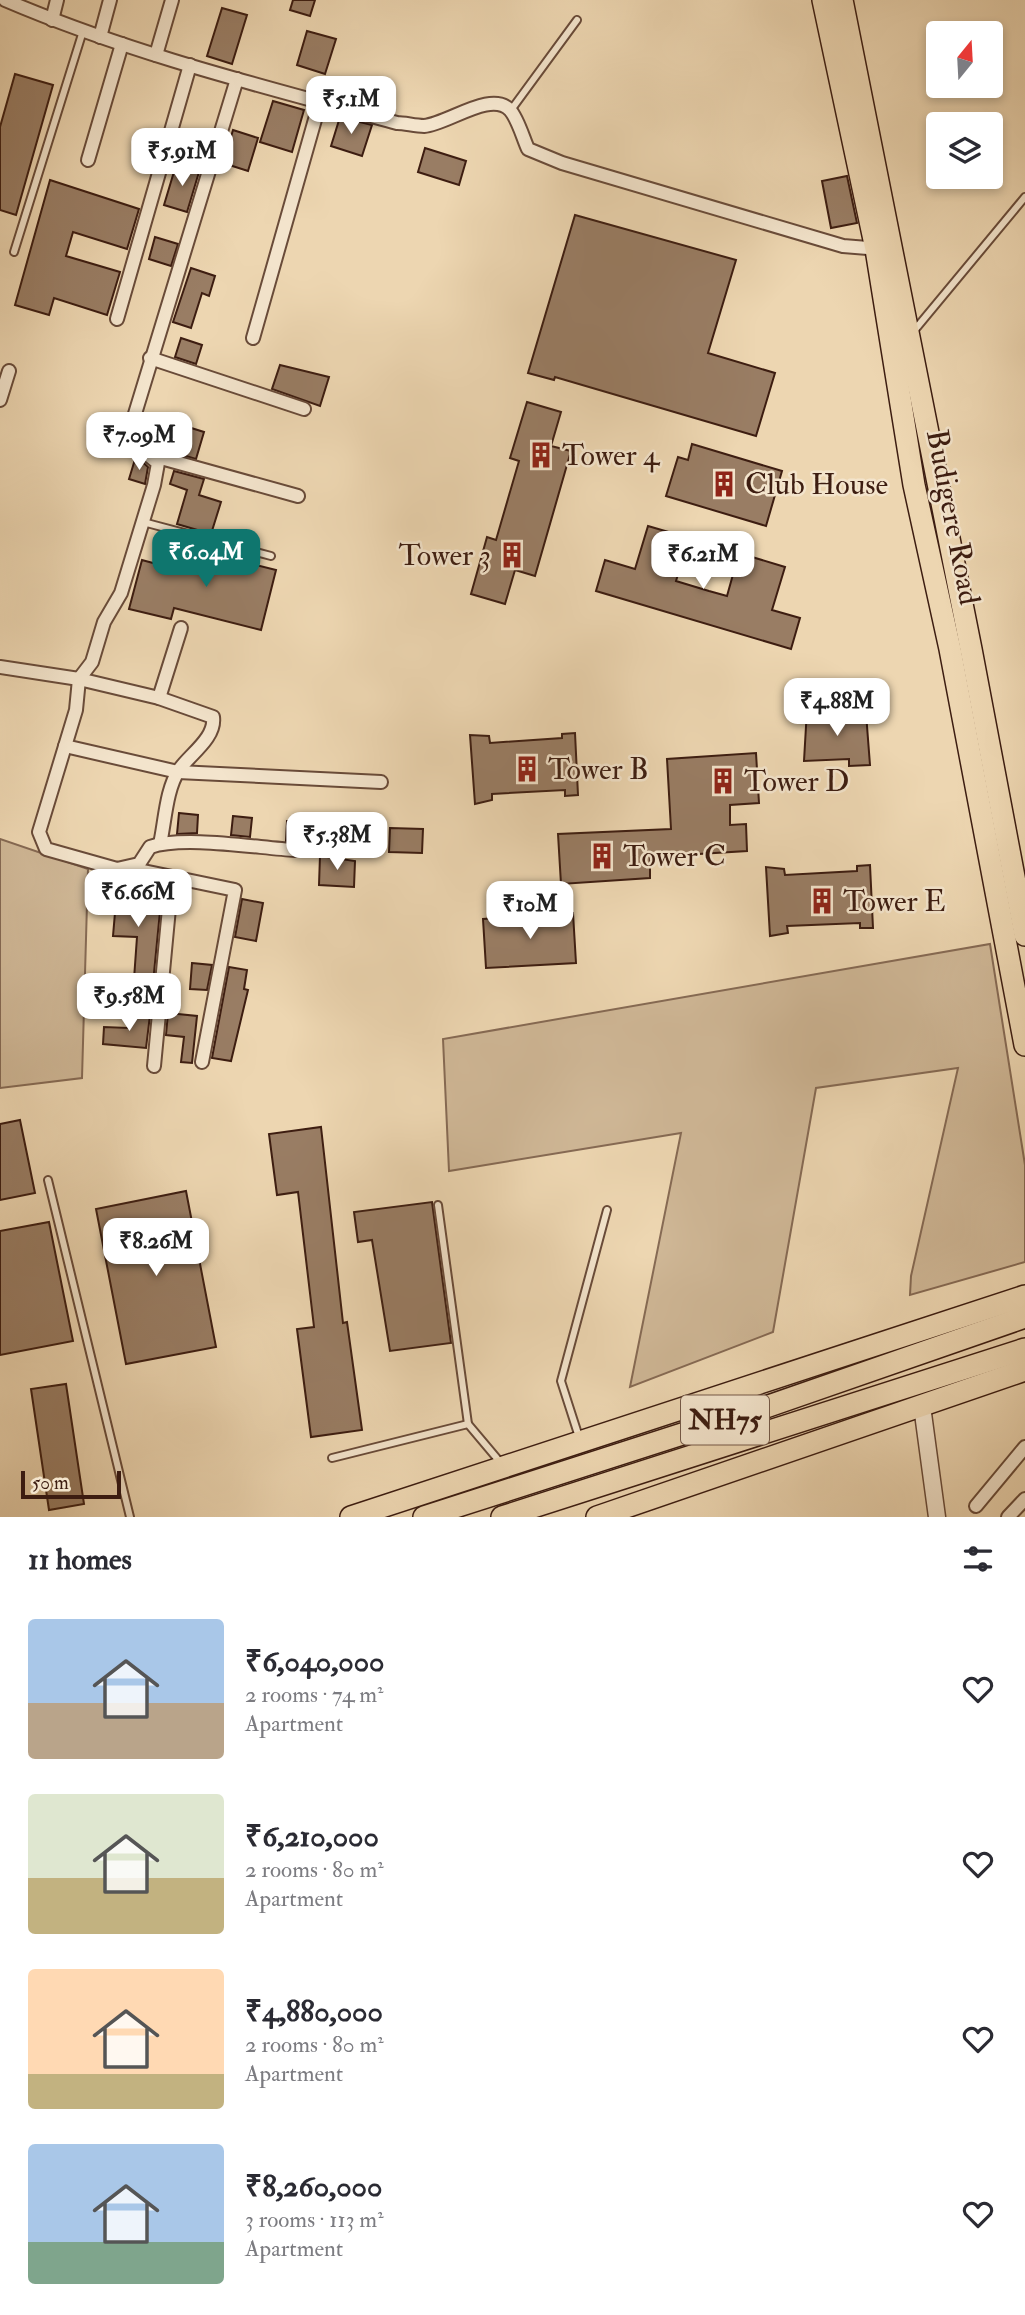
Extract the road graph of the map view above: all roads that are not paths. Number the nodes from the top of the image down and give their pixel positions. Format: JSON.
{"nodes":[{"id":1,"x":5,"y":0,"type":"edge"},
{"id":2,"x":57,"y":0,"type":"edge"},
{"id":3,"x":110,"y":0,"type":"edge"},
{"id":4,"x":172,"y":0,"type":"edge"},
{"id":5,"x":823,"y":0,"type":"edge"},
{"id":6,"x":842,"y":0,"type":"edge"},
{"id":7,"x":577,"y":19,"type":"dead end"},
{"id":8,"x":52,"y":20,"type":"junction"},
{"id":9,"x":83,"y":32,"type":"junction"},
{"id":10,"x":100,"y":37,"type":"junction"},
{"id":11,"x":122,"y":44,"type":"junction"},
{"id":12,"x":156,"y":55,"type":"junction"},
{"id":13,"x":190,"y":65,"type":"junction"},
{"id":14,"x":237,"y":79,"type":"junction"},
{"id":15,"x":320,"y":102,"type":"junction"},
{"id":16,"x":511,"y":110,"type":"junction"},
{"id":17,"x":88,"y":160,"type":"dead end"},
{"id":18,"x":1025,"y":197,"type":"edge"},
{"id":19,"x":883,"y":248,"type":"junction"},
{"id":20,"x":14,"y":252,"type":"dead end"},
{"id":21,"x":117,"y":319,"type":"dead end"},
{"id":22,"x":253,"y":338,"type":"dead end"},
{"id":23,"x":907,"y":339,"type":"junction"},
{"id":24,"x":150,"y":358,"type":"junction"},
{"id":25,"x":9,"y":371,"type":"dead end"},
{"id":26,"x":0,"y":400,"type":"edge"},
{"id":27,"x":304,"y":409,"type":"dead end"},
{"id":28,"x":146,"y":453,"type":"junction"},
{"id":29,"x":298,"y":496,"type":"dead end"},
{"id":30,"x":143,"y":522,"type":"junction"},
{"id":31,"x":271,"y":556,"type":"dead end"},
{"id":32,"x":181,"y":628,"type":"dead end"},
{"id":33,"x":0,"y":667,"type":"edge"},
{"id":34,"x":79,"y":679,"type":"junction"},
{"id":35,"x":159,"y":698,"type":"junction"},
{"id":36,"x":65,"y":746,"type":"junction"},
{"id":37,"x":178,"y":772,"type":"junction"},
{"id":38,"x":381,"y":782,"type":"dead end"},
{"id":39,"x":160,"y":844,"type":"junction"},
{"id":40,"x":295,"y":850,"type":"dead end"},
{"id":41,"x":129,"y":868,"type":"junction"},
{"id":42,"x":172,"y":877,"type":"junction"},
{"id":43,"x":1021,"y":885,"type":"edge"},
{"id":44,"x":1025,"y":935,"type":"edge"},
{"id":45,"x":1025,"y":1045,"type":"edge"},
{"id":46,"x":202,"y":1062,"type":"dead end"},
{"id":47,"x":154,"y":1066,"type":"dead end"},
{"id":48,"x":48,"y":1180,"type":"dead end"},
{"id":49,"x":438,"y":1205,"type":"dead end"},
{"id":50,"x":607,"y":1210,"type":"dead end"},
{"id":51,"x":1025,"y":1296,"type":"edge"},
{"id":52,"x":1025,"y":1317,"type":"edge"},
{"id":53,"x":1025,"y":1349,"type":"edge"},
{"id":54,"x":1025,"y":1370,"type":"edge"},
{"id":55,"x":922,"y":1406,"type":"junction"},
{"id":56,"x":468,"y":1424,"type":"junction"},
{"id":57,"x":581,"y":1442,"type":"junction"},
{"id":58,"x":1025,"y":1447,"type":"edge"},
{"id":59,"x":332,"y":1458,"type":"dead end"},
{"id":60,"x":504,"y":1467,"type":"junction"},
{"id":61,"x":1025,"y":1499,"type":"edge"},
{"id":62,"x":975,"y":1506,"type":"dead end"},
{"id":63,"x":633,"y":1511,"type":"edge"},
{"id":64,"x":130,"y":1517,"type":"edge"},
{"id":65,"x":351,"y":1517,"type":"edge"},
{"id":66,"x":424,"y":1517,"type":"edge"},
{"id":67,"x":502,"y":1517,"type":"edge"},
{"id":68,"x":597,"y":1517,"type":"edge"},
{"id":69,"x":937,"y":1517,"type":"edge"},
{"id":70,"x":1008,"y":1517,"type":"edge"}],
"edges":[{"from":1,"to":8,"type":"street"},
{"from":2,"to":8,"type":"street"},
{"from":3,"to":10,"type":"street"},
{"from":4,"to":12,"type":"street"},
{"from":5,"to":19,"type":"main road","name":"Budigere Road"},
{"from":6,"to":19,"type":"main road","name":"Budigere Road"},
{"from":7,"to":16,"type":"lane"},
{"from":8,"to":9,"type":"street"},
{"from":9,"to":10,"type":"street"},
{"from":9,"to":20,"type":"lane"},
{"from":10,"to":11,"type":"street"},
{"from":11,"to":12,"type":"street"},
{"from":11,"to":17,"type":"street"},
{"from":12,"to":13,"type":"street"},
{"from":13,"to":14,"type":"street"},
{"from":13,"to":21,"type":"street"},
{"from":14,"to":15,"type":"street"},
{"from":14,"to":24,"type":"street"},
{"from":15,"to":16,"type":"street"},
{"from":15,"to":22,"type":"street"},
{"from":16,"to":19,"type":"street"},
{"from":18,"to":23,"type":"lane"},
{"from":19,"to":23,"type":"main road","name":"Budigere Road"},
{"from":19,"to":45,"type":"main road","name":"Budigere Road"},
{"from":23,"to":43,"type":"main road","name":"Budigere Road"},
{"from":24,"to":27,"type":"street"},
{"from":24,"to":28,"type":"street"},
{"from":25,"to":26,"type":"street"},
{"from":28,"to":29,"type":"street"},
{"from":28,"to":30,"type":"street"},
{"from":30,"to":31,"type":"lane"},
{"from":30,"to":34,"type":"street"},
{"from":32,"to":35,"type":"street"},
{"from":33,"to":34,"type":"street"},
{"from":34,"to":35,"type":"street"},
{"from":34,"to":36,"type":"street"},
{"from":35,"to":37,"type":"street"},
{"from":36,"to":37,"type":"street"},
{"from":36,"to":41,"type":"street"},
{"from":37,"to":38,"type":"street"},
{"from":37,"to":39,"type":"street"},
{"from":39,"to":40,"type":"street"},
{"from":39,"to":41,"type":"street"},
{"from":41,"to":42,"type":"street"},
{"from":42,"to":46,"type":"street"},
{"from":42,"to":47,"type":"street"},
{"from":43,"to":44,"type":"main road","name":"Budigere Road"},
{"from":48,"to":64,"type":"lane"},
{"from":49,"to":56,"type":"lane"},
{"from":50,"to":57,"type":"lane"},
{"from":51,"to":57,"type":"main road"},
{"from":52,"to":66,"type":"main road","number":"NH75"},
{"from":53,"to":67,"type":"main road","number":"NH75"},
{"from":54,"to":55,"type":"main road"},
{"from":55,"to":63,"type":"main road"},
{"from":55,"to":69,"type":"street"},
{"from":56,"to":59,"type":"lane"},
{"from":56,"to":60,"type":"lane"},
{"from":57,"to":60,"type":"main road"},
{"from":58,"to":62,"type":"street"},
{"from":60,"to":65,"type":"main road"},
{"from":61,"to":70,"type":"street"},
{"from":63,"to":68,"type":"main road"}]}
